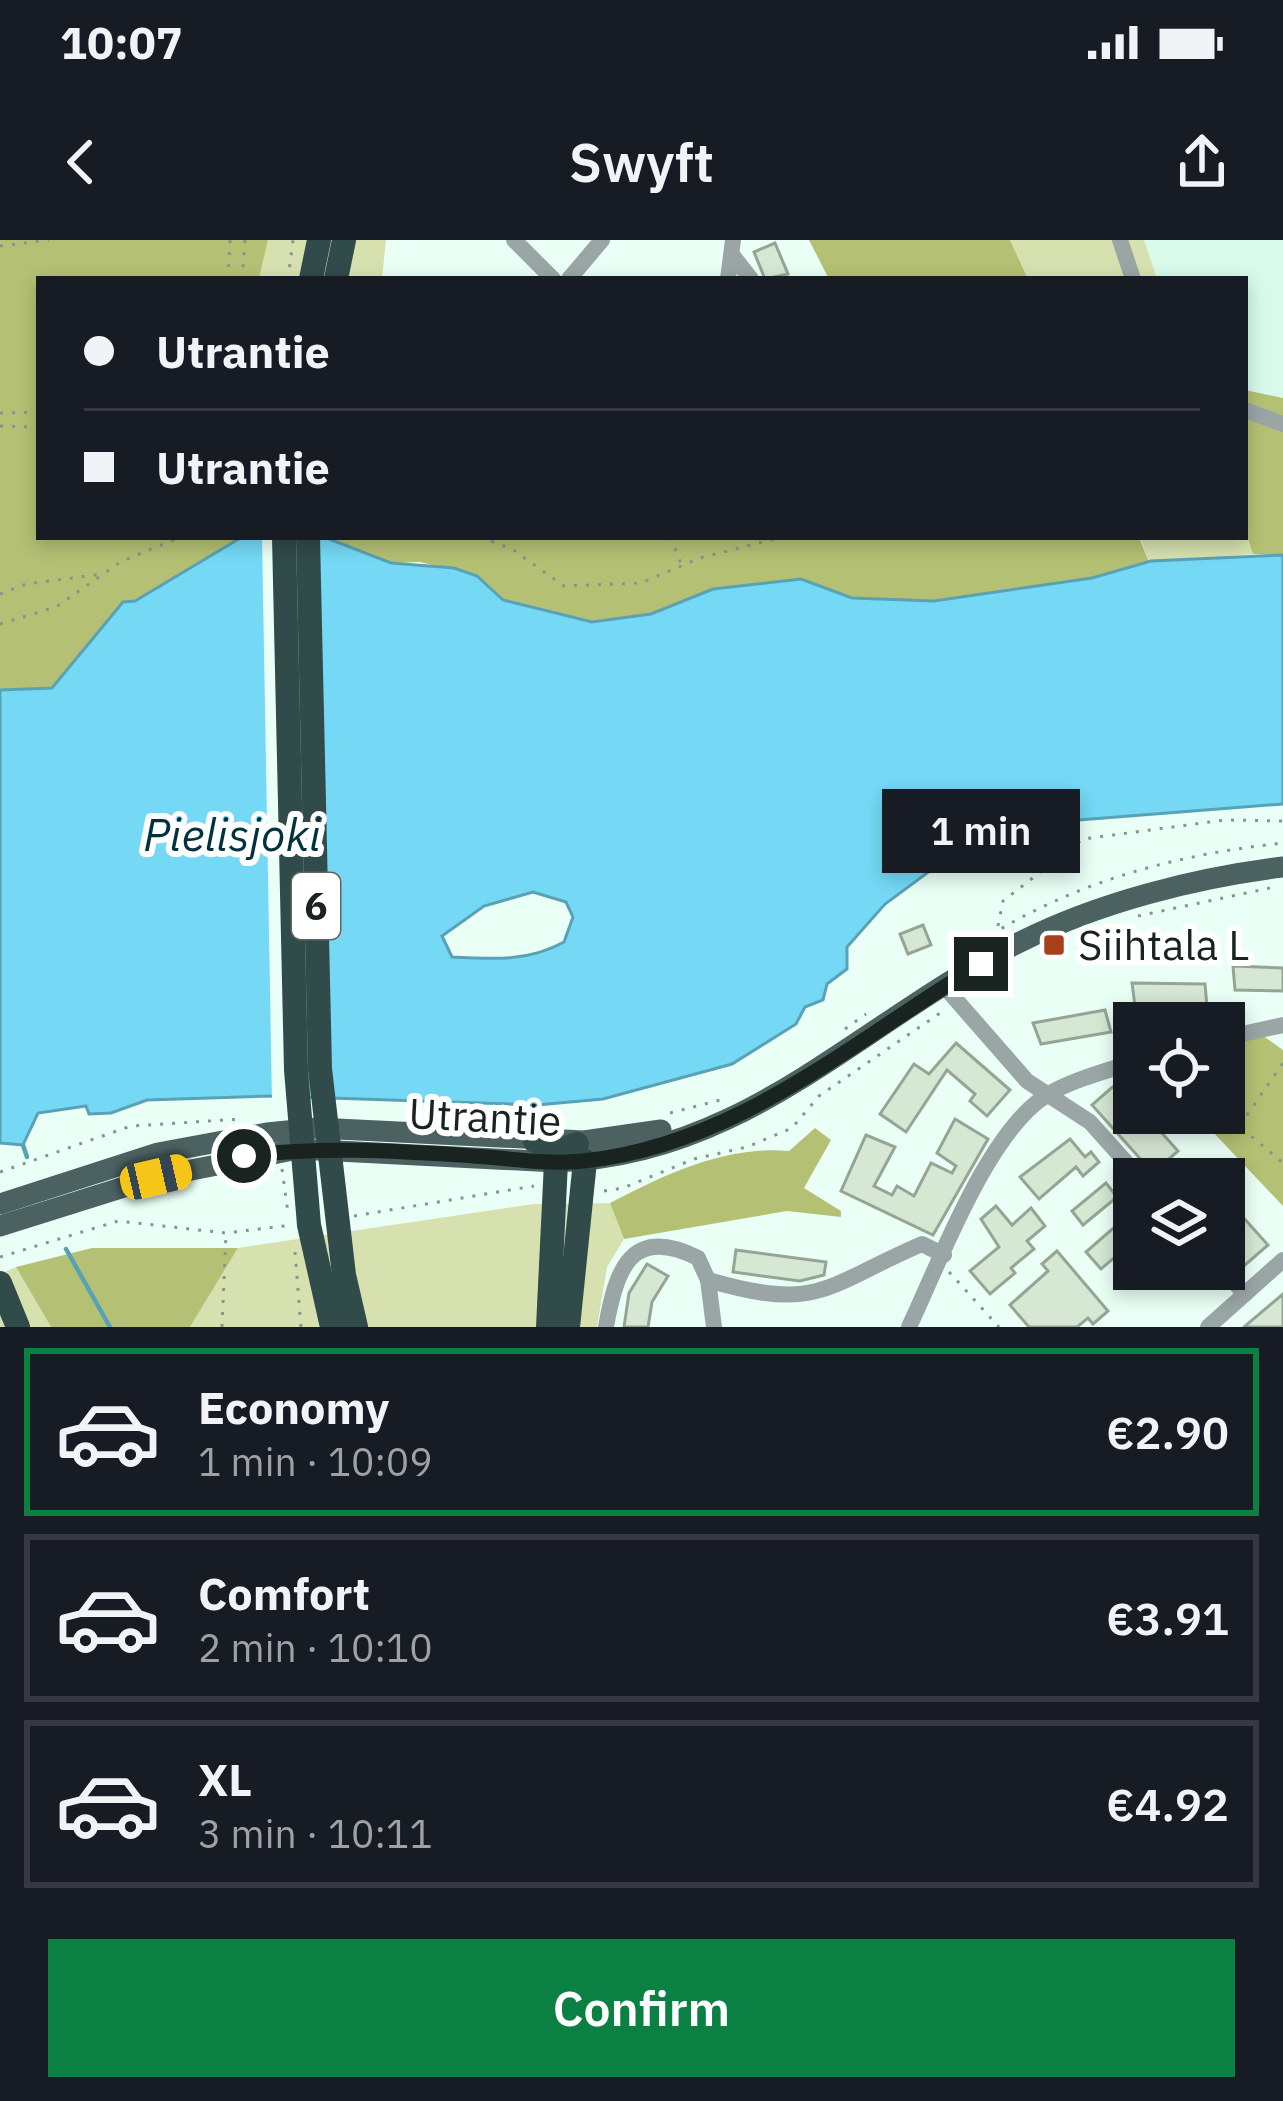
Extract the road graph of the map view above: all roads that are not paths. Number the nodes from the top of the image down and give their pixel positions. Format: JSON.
{"nodes":[{"id":1,"x":319,"y":240,"type":"edge"},
{"id":2,"x":344,"y":240,"type":"edge"},
{"id":3,"x":514,"y":240,"type":"edge"},
{"id":4,"x":602,"y":240,"type":"edge"},
{"id":5,"x":1120,"y":240,"type":"edge"},
{"id":6,"x":733,"y":248,"type":"edge"},
{"id":7,"x":312,"y":276,"type":"edge"},
{"id":8,"x":337,"y":276,"type":"edge"},
{"id":9,"x":550,"y":276,"type":"edge"},
{"id":10,"x":570,"y":276,"type":"edge"},
{"id":11,"x":749,"y":276,"type":"edge"},
{"id":12,"x":1132,"y":276,"type":"edge"},
{"id":13,"x":1248,"y":411,"type":"edge"},
{"id":14,"x":1283,"y":424,"type":"edge"},
{"id":15,"x":284,"y":540,"type":"edge"},
{"id":16,"x":308,"y":540,"type":"edge"},
{"id":17,"x":1283,"y":867,"type":"edge"},
{"id":18,"x":950,"y":994,"type":"junction"},
{"id":19,"x":1283,"y":1025,"type":"edge"},
{"id":20,"x":1245,"y":1033,"type":"edge"},
{"id":21,"x":1113,"y":1070,"type":"edge"},
{"id":22,"x":1047,"y":1095,"type":"junction"},
{"id":23,"x":536,"y":1142,"type":"joint"},
{"id":24,"x":572,"y":1153,"type":"junction"},
{"id":25,"x":1122,"y":1158,"type":"edge"},
{"id":26,"x":570,"y":1189,"type":"junction"},
{"id":27,"x":0,"y":1204,"type":"edge"},
{"id":28,"x":0,"y":1226,"type":"edge"},
{"id":29,"x":942,"y":1259,"type":"junction"},
{"id":30,"x":1283,"y":1260,"type":"edge"},
{"id":31,"x":708,"y":1280,"type":"junction"},
{"id":32,"x":0,"y":1283,"type":"edge"},
{"id":33,"x":321,"y":1283,"type":"junction"},
{"id":34,"x":1241,"y":1290,"type":"edge"},
{"id":35,"x":1245,"y":1294,"type":"junction"},
{"id":36,"x":18,"y":1327,"type":"edge"},
{"id":37,"x":328,"y":1327,"type":"edge"},
{"id":38,"x":356,"y":1327,"type":"edge"},
{"id":39,"x":548,"y":1327,"type":"edge"},
{"id":40,"x":568,"y":1327,"type":"edge"},
{"id":41,"x":606,"y":1327,"type":"edge"},
{"id":42,"x":714,"y":1327,"type":"edge"},
{"id":43,"x":909,"y":1327,"type":"edge"},
{"id":44,"x":1208,"y":1327,"type":"edge"}],
"edges":[{"from":1,"to":7,"type":"highway"},
{"from":2,"to":8,"type":"highway"},
{"from":3,"to":9,"type":"street"},
{"from":4,"to":10,"type":"street"},
{"from":5,"to":12,"type":"street"},
{"from":6,"to":11,"type":"street"},
{"from":13,"to":14,"type":"street"},
{"from":15,"to":33,"type":"highway","number":"6"},
{"from":16,"to":33,"type":"highway","number":"6"},
{"from":17,"to":18,"type":"main road","name":"Utrantie"},
{"from":18,"to":22,"type":"street"},
{"from":18,"to":24,"type":"main road","name":"Utrantie"},
{"from":19,"to":20,"type":"street"},
{"from":21,"to":22,"type":"street"},
{"from":22,"to":25,"type":"street"},
{"from":22,"to":29,"type":"street"},
{"from":23,"to":24,"type":"highway"},
{"from":23,"to":27,"type":"main road","name":"Utrantie"},
{"from":24,"to":26,"type":"highway"},
{"from":24,"to":28,"type":"main road","name":"Utrantie"},
{"from":26,"to":39,"type":"highway"},
{"from":26,"to":40,"type":"highway"},
{"from":29,"to":31,"type":"street"},
{"from":29,"to":43,"type":"street"},
{"from":30,"to":35,"type":"street"},
{"from":31,"to":41,"type":"street"},
{"from":31,"to":42,"type":"street"},
{"from":32,"to":36,"type":"highway"},
{"from":33,"to":37,"type":"highway","number":"6"},
{"from":33,"to":38,"type":"highway","number":"6"},
{"from":34,"to":35,"type":"street"},
{"from":35,"to":44,"type":"street"}]}
